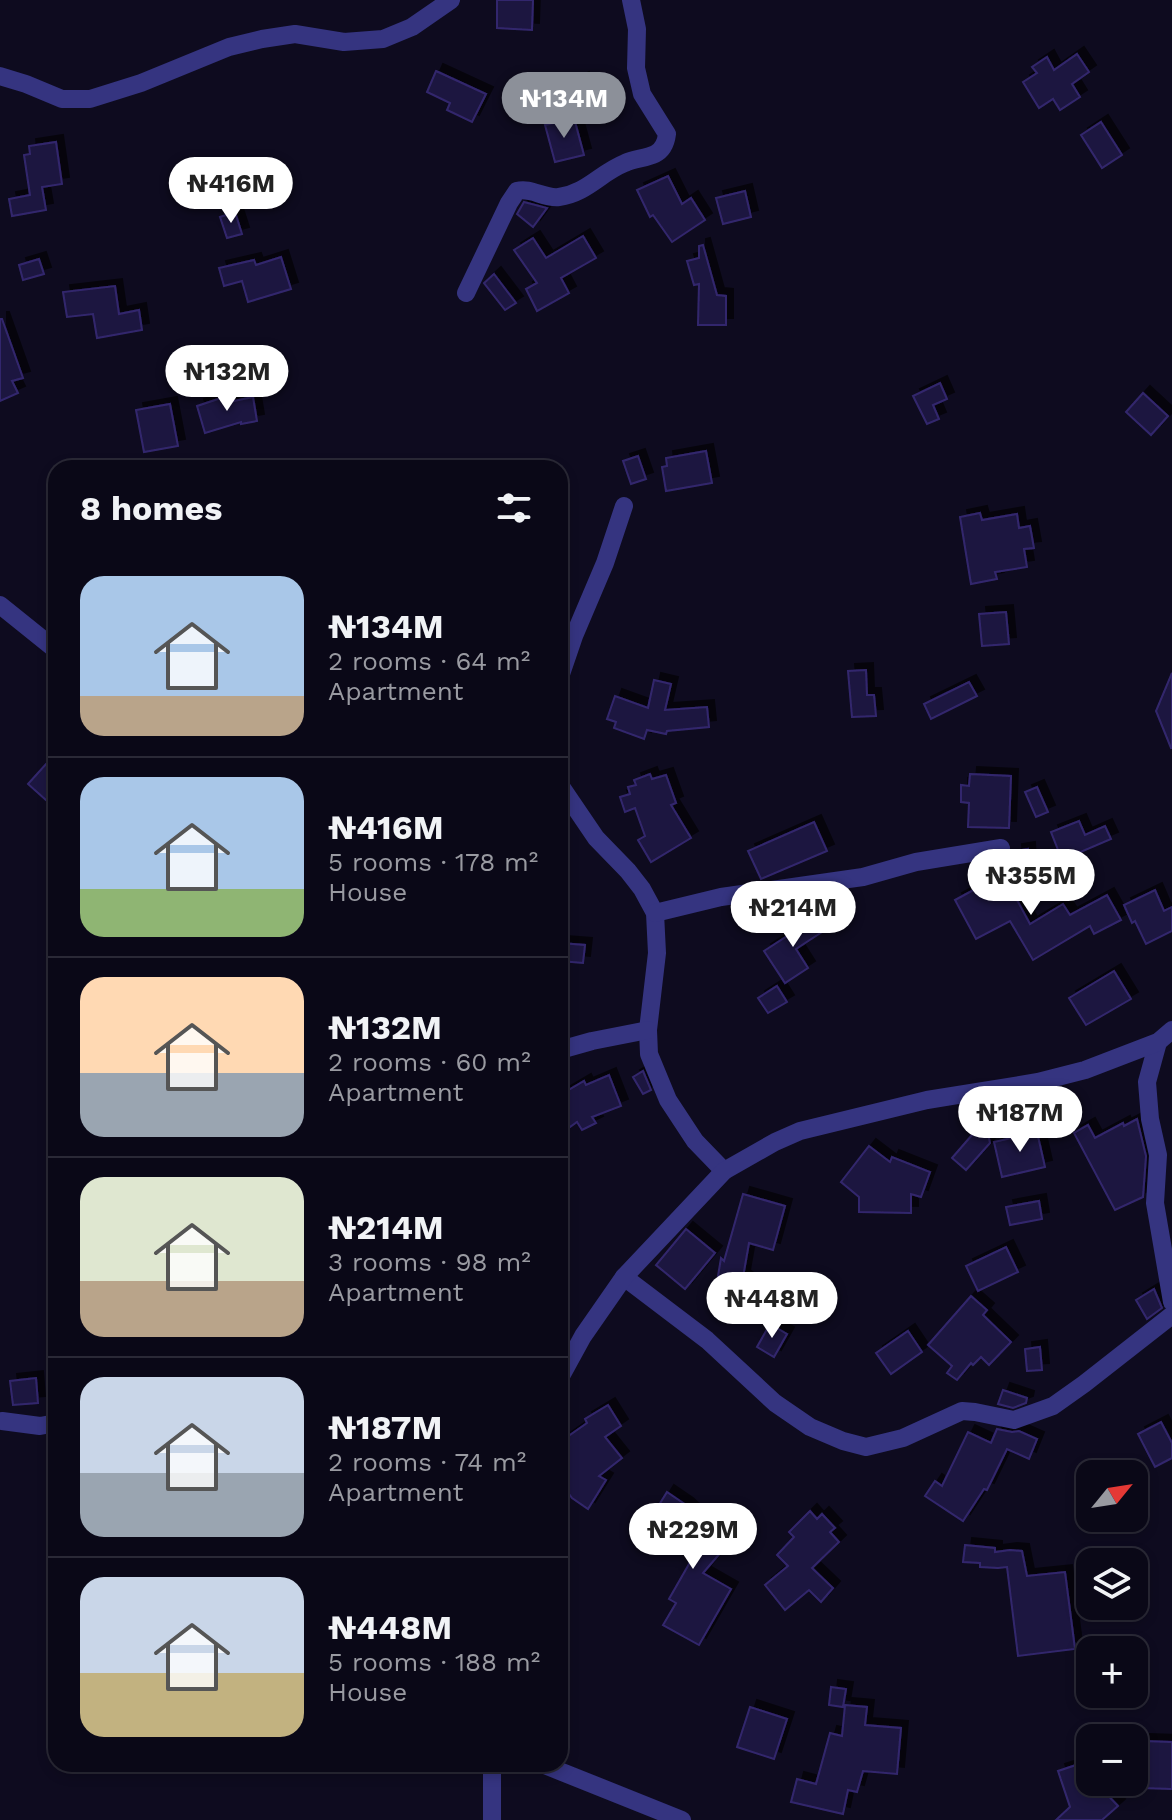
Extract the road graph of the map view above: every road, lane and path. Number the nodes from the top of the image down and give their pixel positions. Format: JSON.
{"nodes":[{"id":1,"x":451,"y":0,"type":"edge"},
{"id":2,"x":631,"y":0,"type":"edge"},
{"id":3,"x":0,"y":76,"type":"edge"},
{"id":4,"x":466,"y":293,"type":"dead end"},
{"id":5,"x":624,"y":506,"type":"dead end"},
{"id":6,"x":0,"y":605,"type":"edge"},
{"id":7,"x":48,"y":644,"type":"edge"},
{"id":8,"x":568,"y":654,"type":"edge"},
{"id":9,"x":568,"y":797,"type":"edge"},
{"id":10,"x":1001,"y":848,"type":"dead end"},
{"id":11,"x":655,"y":913,"type":"junction"},
{"id":12,"x":648,"y":1030,"type":"junction"},
{"id":13,"x":1165,"y":1036,"type":"edge"},
{"id":14,"x":568,"y":1048,"type":"edge"},
{"id":15,"x":724,"y":1171,"type":"junction"},
{"id":16,"x":624,"y":1277,"type":"junction"},
{"id":17,"x":1172,"y":1302,"type":"edge"},
{"id":18,"x":1172,"y":1315,"type":"edge"},
{"id":19,"x":568,"y":1363,"type":"edge"},
{"id":20,"x":1,"y":1418,"type":"edge"},
{"id":21,"x":48,"y":1424,"type":"edge"},
{"id":22,"x":492,"y":1772,"type":"edge"},
{"id":23,"x":562,"y":1772,"type":"edge"},
{"id":24,"x":492,"y":1820,"type":"edge"},
{"id":25,"x":682,"y":1820,"type":"edge"}],
"edges":[{"from":1,"to":3,"type":"street"},
{"from":2,"to":4,"type":"street"},
{"from":5,"to":8,"type":"street"},
{"from":6,"to":7,"type":"street"},
{"from":9,"to":11,"type":"street"},
{"from":10,"to":11,"type":"street"},
{"from":11,"to":12,"type":"street"},
{"from":12,"to":14,"type":"street"},
{"from":12,"to":15,"type":"street"},
{"from":13,"to":15,"type":"street"},
{"from":13,"to":17,"type":"street"},
{"from":15,"to":16,"type":"street"},
{"from":16,"to":18,"type":"street"},
{"from":16,"to":19,"type":"street"},
{"from":20,"to":21,"type":"street"},
{"from":22,"to":24,"type":"street"},
{"from":23,"to":25,"type":"street"}]}
